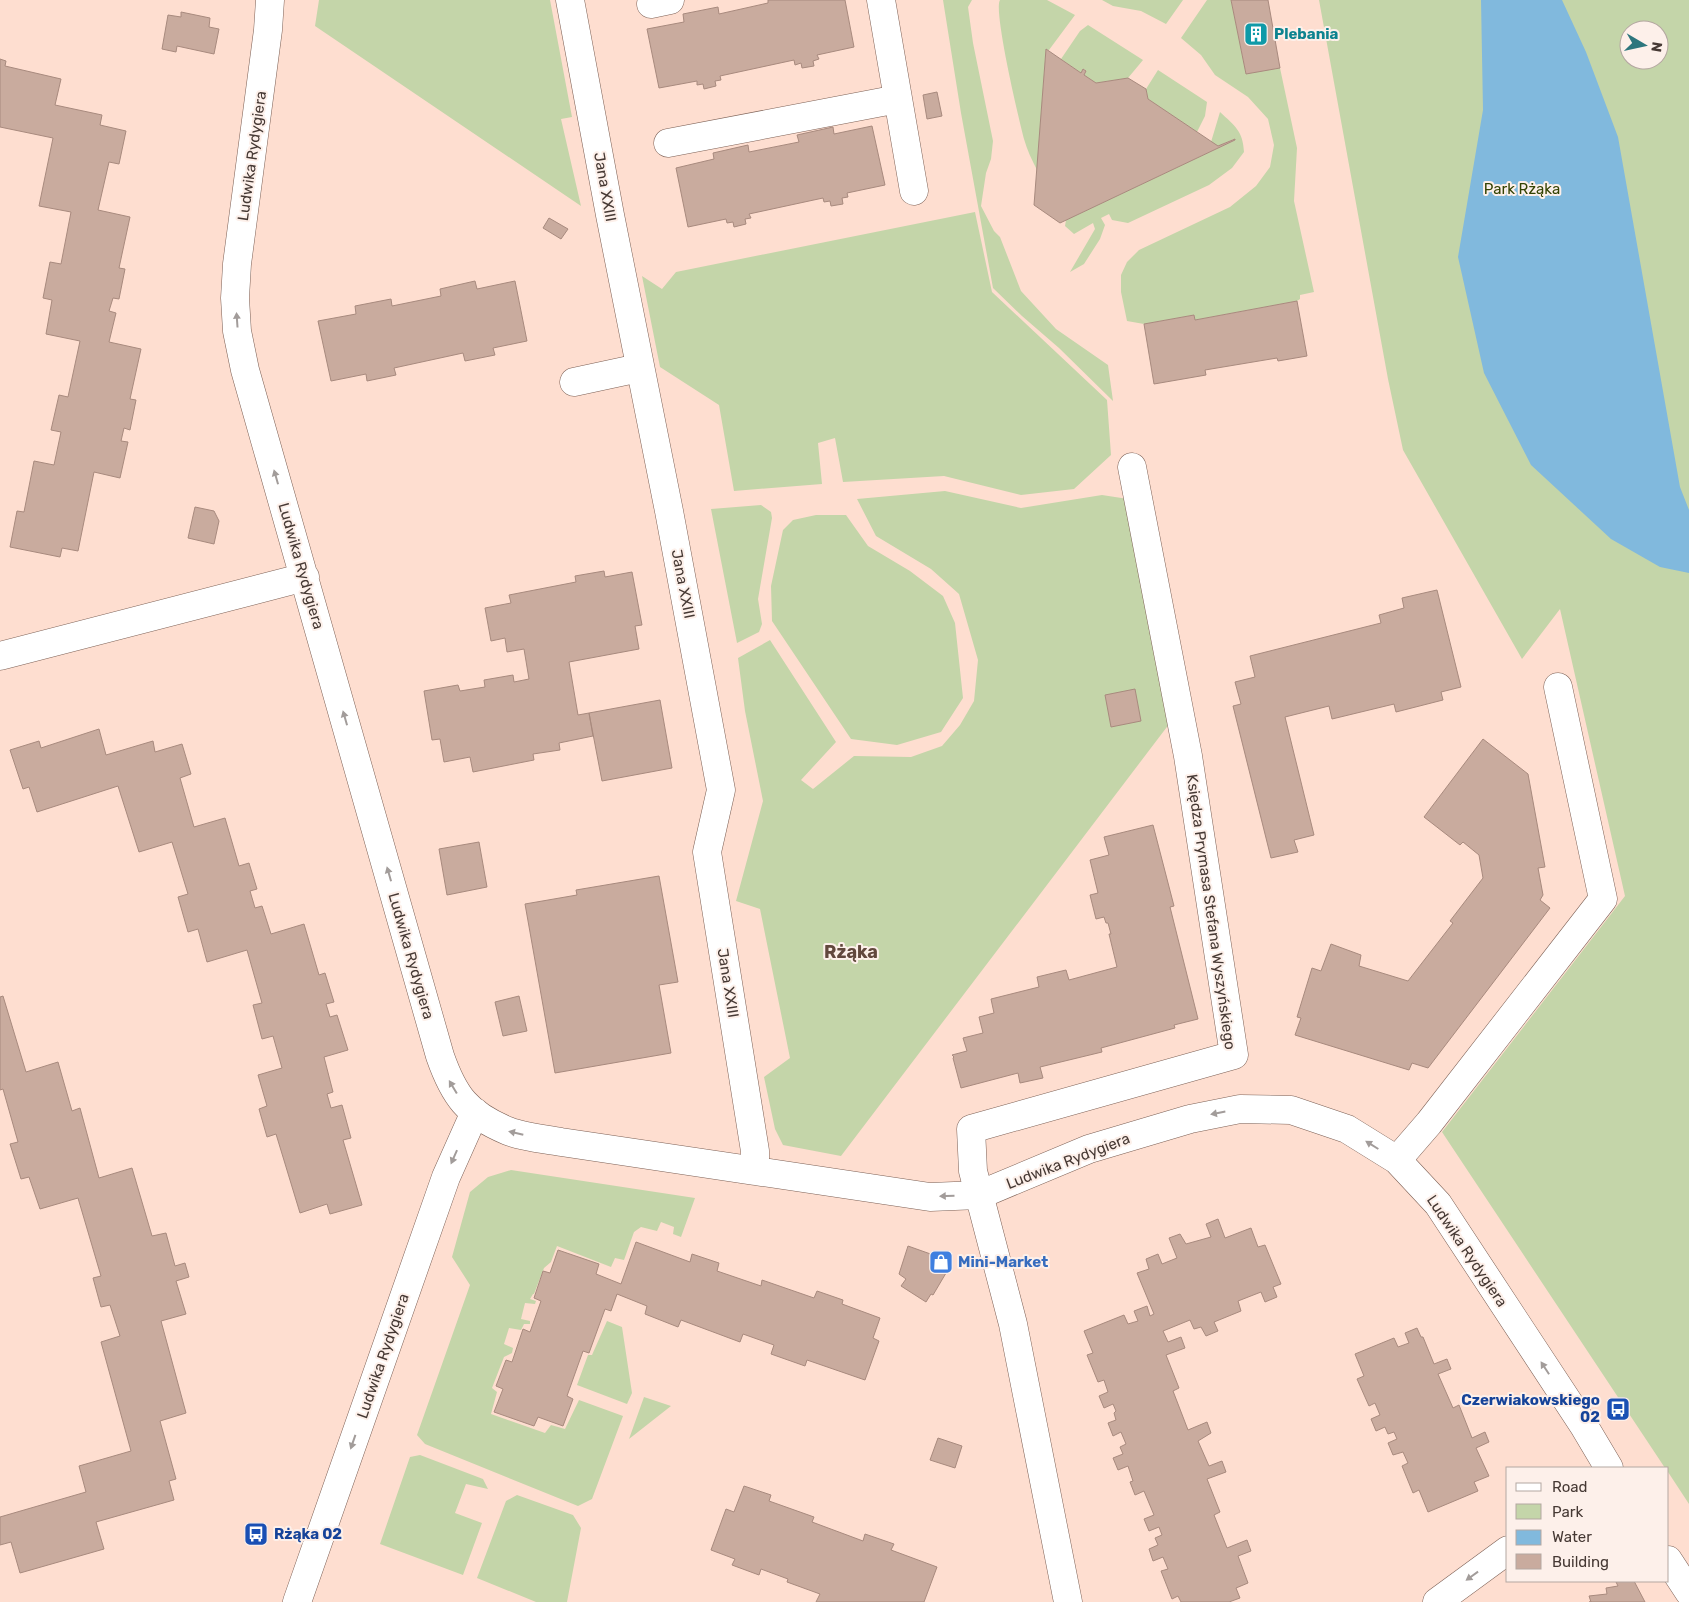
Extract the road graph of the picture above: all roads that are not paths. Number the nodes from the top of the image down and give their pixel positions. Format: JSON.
{"nodes":[{"id":1,"x":270,"y":0,"type":"edge"},
{"id":2,"x":570,"y":0,"type":"edge"},
{"id":3,"x":881,"y":0,"type":"edge"},
{"id":4,"x":898,"y":98,"type":"junction"},
{"id":5,"x":668,"y":143,"type":"dead end"},
{"id":6,"x":914,"y":191,"type":"dead end"},
{"id":7,"x":639,"y":368,"type":"junction"},
{"id":8,"x":574,"y":382,"type":"dead end"},
{"id":9,"x":1132,"y":466,"type":"dead end"},
{"id":10,"x":305,"y":576,"type":"junction"},
{"id":11,"x":0,"y":656,"type":"edge"},
{"id":12,"x":1558,"y":687,"type":"dead end"},
{"id":13,"x":475,"y":1112,"type":"junction"},
{"id":14,"x":1397,"y":1160,"type":"junction"},
{"id":15,"x":755,"y":1171,"type":"junction"},
{"id":16,"x":980,"y":1195,"type":"junction"},
{"id":17,"x":1608,"y":1467,"type":"edge"},
{"id":18,"x":1506,"y":1551,"type":"edge"},
{"id":19,"x":1669,"y":1562,"type":"edge"},
{"id":20,"x":1689,"y":1592,"type":"edge"},
{"id":21,"x":297,"y":1602,"type":"edge"},
{"id":22,"x":1068,"y":1602,"type":"edge"},
{"id":23,"x":1436,"y":1602,"type":"edge"}],
"edges":[{"from":10,"to":1,"type":"street","name":"Ludwika Rydygiera","one_way":true},
{"from":2,"to":7,"type":"street","name":"Jana XXIII"},
{"from":3,"to":4,"type":"street"},
{"from":4,"to":5,"type":"street"},
{"from":4,"to":6,"type":"street"},
{"from":7,"to":8,"type":"street"},
{"from":7,"to":15,"type":"street","name":"Jana XXIII"},
{"from":9,"to":16,"type":"street","name":"Księdza Prymasa Stefana Wyszyńskiego"},
{"from":10,"to":11,"type":"street"},
{"from":13,"to":10,"type":"street","name":"Ludwika Rydygiera","one_way":true},
{"from":12,"to":14,"type":"street"},
{"from":15,"to":13,"type":"street","name":"Ludwika Rydygiera","one_way":true},
{"from":13,"to":21,"type":"street","name":"Ludwika Rydygiera","one_way":true},
{"from":14,"to":16,"type":"street","name":"Ludwika Rydygiera","one_way":true},
{"from":17,"to":14,"type":"street","name":"Ludwika Rydygiera","one_way":true},
{"from":16,"to":15,"type":"street","name":"Ludwika Rydygiera","one_way":true},
{"from":16,"to":22,"type":"street"},
{"from":18,"to":23,"type":"street","one_way":true},
{"from":19,"to":20,"type":"street"}]}
